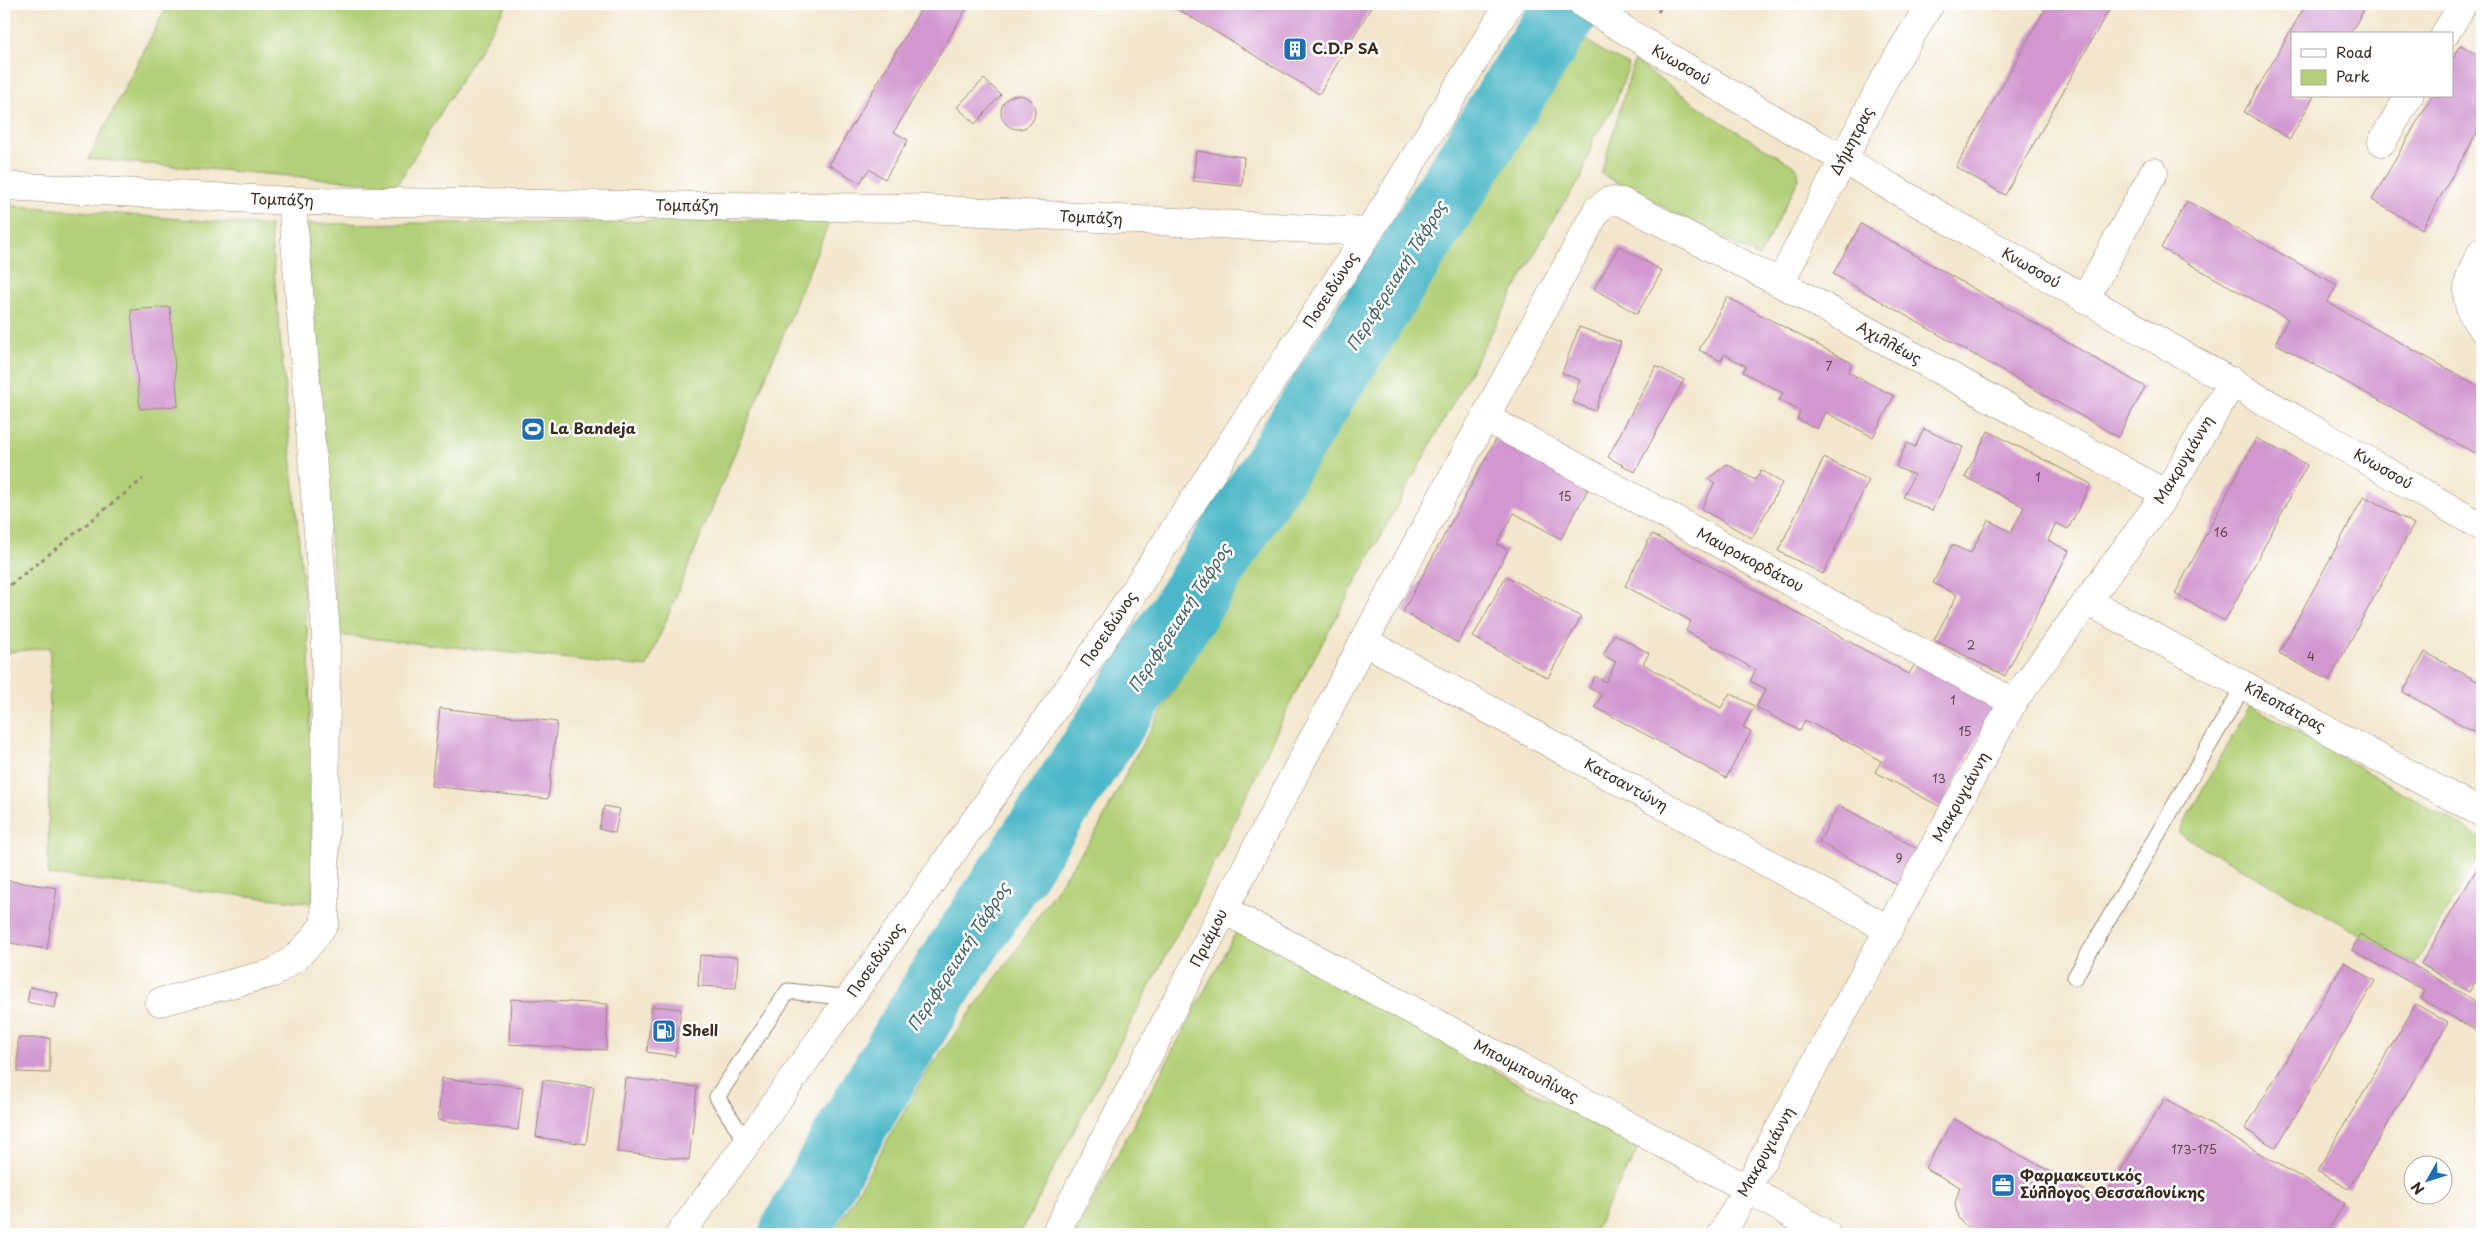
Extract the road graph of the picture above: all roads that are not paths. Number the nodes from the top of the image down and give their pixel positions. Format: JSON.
{"nodes":[{"id":1,"x":1509,"y":4,"type":"edge"},
{"id":2,"x":1583,"y":4,"type":"edge"},
{"id":3,"x":1930,"y":4,"type":"edge"},
{"id":4,"x":2463,"y":4,"type":"edge"},
{"id":5,"x":2446,"y":32,"type":"edge"},
{"id":6,"x":2408,"y":98,"type":"edge"},
{"id":7,"x":2382,"y":142,"type":"dead end"},
{"id":8,"x":1842,"y":159,"type":"junction"},
{"id":9,"x":2154,"y":172,"type":"dead end"},
{"id":10,"x":4,"y":186,"type":"edge"},
{"id":11,"x":292,"y":201,"type":"junction"},
{"id":12,"x":1608,"y":201,"type":"joint"},
{"id":13,"x":1369,"y":232,"type":"junction"},
{"id":14,"x":2482,"y":250,"type":"edge"},
{"id":15,"x":1780,"y":283,"type":"junction"},
{"id":16,"x":2085,"y":299,"type":"junction"},
{"id":17,"x":2482,"y":328,"type":"edge"},
{"id":18,"x":2232,"y":381,"type":"junction"},
{"id":19,"x":1486,"y":418,"type":"junction"},
{"id":20,"x":2166,"y":494,"type":"junction"},
{"id":21,"x":2482,"y":527,"type":"edge"},
{"id":22,"x":2088,"y":601,"type":"junction"},
{"id":23,"x":1364,"y":641,"type":"junction"},
{"id":24,"x":2244,"y":685,"type":"junction"},
{"id":25,"x":2013,"y":702,"type":"junction"},
{"id":26,"x":2482,"y":813,"type":"edge"},
{"id":27,"x":1224,"y":910,"type":"junction"},
{"id":28,"x":1888,"y":929,"type":"junction"},
{"id":29,"x":2075,"y":977,"type":"dead end"},
{"id":30,"x":850,"y":998,"type":"junction"},
{"id":31,"x":160,"y":1002,"type":"dead end"},
{"id":32,"x":747,"y":1143,"type":"junction"},
{"id":33,"x":1746,"y":1188,"type":"junction"},
{"id":34,"x":680,"y":1234,"type":"edge"},
{"id":35,"x":1055,"y":1234,"type":"edge"},
{"id":36,"x":1722,"y":1234,"type":"edge"},
{"id":37,"x":1826,"y":1234,"type":"edge"}],
"edges":[{"from":1,"to":13,"type":"street","name":"Ποσειδώνος"},
{"from":2,"to":8,"type":"street","name":"Κνωσσού"},
{"from":3,"to":8,"type":"street","name":"Δήμητρας"},
{"from":4,"to":5,"type":"street"},
{"from":6,"to":7,"type":"street"},
{"from":8,"to":15,"type":"street","name":"Δήμητρας"},
{"from":8,"to":16,"type":"street","name":"Κνωσσού"},
{"from":9,"to":16,"type":"street"},
{"from":10,"to":11,"type":"street","name":"Τομπάζη"},
{"from":11,"to":13,"type":"street","name":"Τομπάζη"},
{"from":11,"to":31,"type":"street"},
{"from":12,"to":15,"type":"street","name":"Αχιλλέως"},
{"from":12,"to":19,"type":"street","name":"Πριάμου"},
{"from":13,"to":30,"type":"street","name":"Ποσειδώνος"},
{"from":14,"to":17,"type":"street"},
{"from":15,"to":20,"type":"street","name":"Αχιλλέως"},
{"from":16,"to":18,"type":"street","name":"Κνωσσού"},
{"from":18,"to":20,"type":"street","name":"Μακρυγιάννη"},
{"from":18,"to":21,"type":"street","name":"Κνωσσού"},
{"from":19,"to":23,"type":"street","name":"Πριάμου"},
{"from":19,"to":25,"type":"street","name":"Μαυροκορδάτου"},
{"from":20,"to":22,"type":"street","name":"Μακρυγιάννη"},
{"from":22,"to":24,"type":"street","name":"Κλεοπάτρας"},
{"from":22,"to":25,"type":"street","name":"Μακρυγιάννη"},
{"from":23,"to":27,"type":"street","name":"Πριάμου"},
{"from":23,"to":28,"type":"street","name":"Κατσαντώνη"},
{"from":24,"to":26,"type":"street","name":"Κλεοπάτρας"},
{"from":24,"to":29,"type":"lane"},
{"from":25,"to":28,"type":"street","name":"Μακρυγιάννη"},
{"from":27,"to":33,"type":"street","name":"Μπουμπουλίνας"},
{"from":27,"to":35,"type":"street","name":"Πριάμου"},
{"from":28,"to":33,"type":"street","name":"Μακρυγιάννη"},
{"from":30,"to":32,"type":"street","name":"Ποσειδώνος"},
{"from":30,"to":32,"type":"lane"},
{"from":32,"to":34,"type":"street","name":"Ποσειδώνος"},
{"from":33,"to":36,"type":"street","name":"Μακρυγιάννη"},
{"from":33,"to":37,"type":"street","name":"Μπουμπουλίνας"}]}
